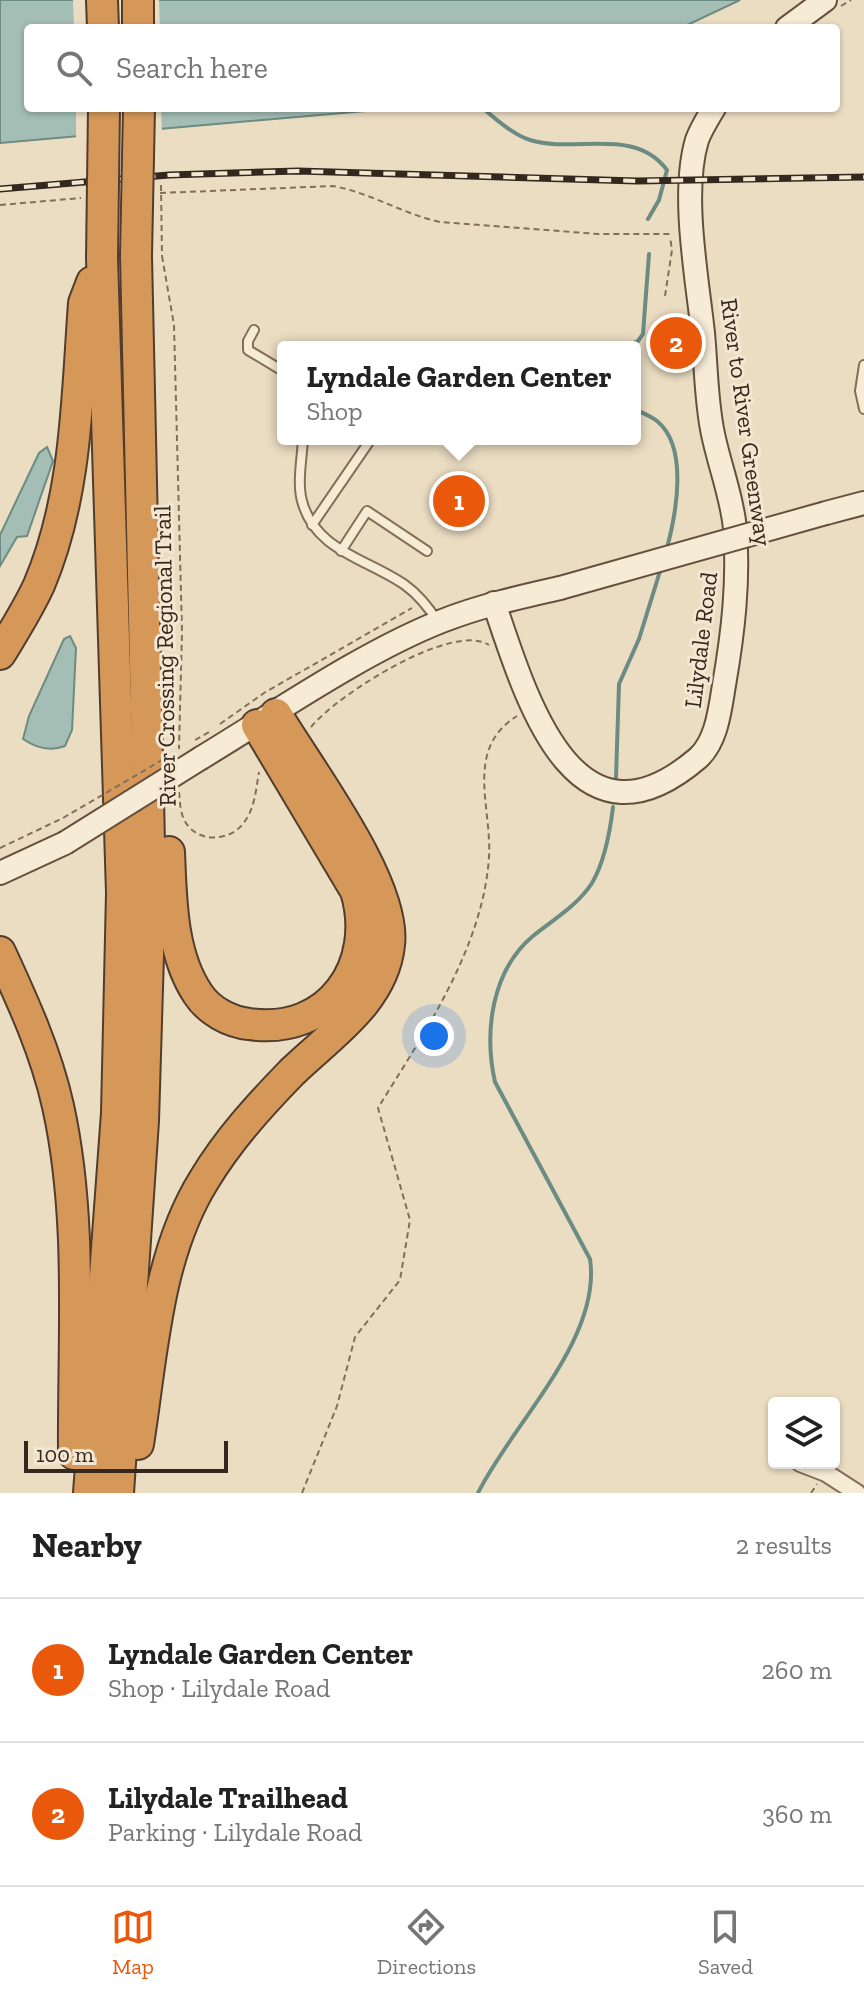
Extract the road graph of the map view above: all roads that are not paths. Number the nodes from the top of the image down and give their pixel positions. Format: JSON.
{"nodes":[{"id":1,"x":102,"y":0,"type":"edge"},
{"id":2,"x":138,"y":0,"type":"edge"},
{"id":3,"x":825,"y":0,"type":"edge"},
{"id":4,"x":103,"y":24,"type":"edge"},
{"id":5,"x":138,"y":24,"type":"edge"},
{"id":6,"x":792,"y":24,"type":"edge"},
{"id":7,"x":104,"y":112,"type":"edge"},
{"id":8,"x":139,"y":112,"type":"edge"},
{"id":9,"x":712,"y":112,"type":"edge"},
{"id":10,"x":102,"y":258,"type":"junction"},
{"id":11,"x":145,"y":264,"type":"junction"},
{"id":12,"x":254,"y":330,"type":"dead end"},
{"id":13,"x":864,"y":365,"type":"edge"},
{"id":14,"x":277,"y":367,"type":"edge"},
{"id":15,"x":864,"y":409,"type":"edge"},
{"id":16,"x":303,"y":445,"type":"edge"},
{"id":17,"x":367,"y":445,"type":"edge"},
{"id":18,"x":864,"y":503,"type":"edge"},
{"id":19,"x":312,"y":525,"type":"junction"},
{"id":20,"x":341,"y":551,"type":"junction"},
{"id":21,"x":427,"y":551,"type":"dead end"},
{"id":22,"x":494,"y":603,"type":"junction"},
{"id":23,"x":439,"y":622,"type":"junction"},
{"id":24,"x":0,"y":654,"type":"edge"},
{"id":25,"x":256,"y":717,"type":"junction"},
{"id":26,"x":284,"y":749,"type":"junction"},
{"id":27,"x":0,"y":873,"type":"edge"},
{"id":28,"x":0,"y":952,"type":"edge"},
{"id":29,"x":816,"y":1469,"type":"edge"},
{"id":30,"x":74,"y":1493,"type":"edge"},
{"id":31,"x":89,"y":1493,"type":"edge"},
{"id":32,"x":118,"y":1493,"type":"edge"},
{"id":33,"x":130,"y":1493,"type":"edge"},
{"id":34,"x":857,"y":1493,"type":"edge"}],
"edges":[{"from":1,"to":4,"type":"highway"},
{"from":2,"to":5,"type":"highway"},
{"from":3,"to":6,"type":"street"},
{"from":7,"to":10,"type":"highway","bridge":true},
{"from":8,"to":11,"type":"highway","bridge":true},
{"from":9,"to":22,"type":"street","name":"Lilydale Road"},
{"from":10,"to":24,"type":"highway"},
{"from":10,"to":31,"type":"highway"},
{"from":11,"to":26,"type":"highway"},
{"from":11,"to":32,"type":"highway"},
{"from":12,"to":14,"type":"lane"},
{"from":13,"to":15,"type":"lane"},
{"from":16,"to":19,"type":"lane"},
{"from":17,"to":19,"type":"lane"},
{"from":18,"to":22,"type":"street","bridge":true},
{"from":19,"to":20,"type":"lane"},
{"from":20,"to":21,"type":"lane"},
{"from":20,"to":23,"type":"lane"},
{"from":22,"to":23,"type":"street"},
{"from":23,"to":25,"type":"street"},
{"from":25,"to":26,"type":"highway"},
{"from":25,"to":27,"type":"street","bridge":true},
{"from":26,"to":33,"type":"highway"},
{"from":28,"to":30,"type":"highway"},
{"from":29,"to":34,"type":"street"}]}
